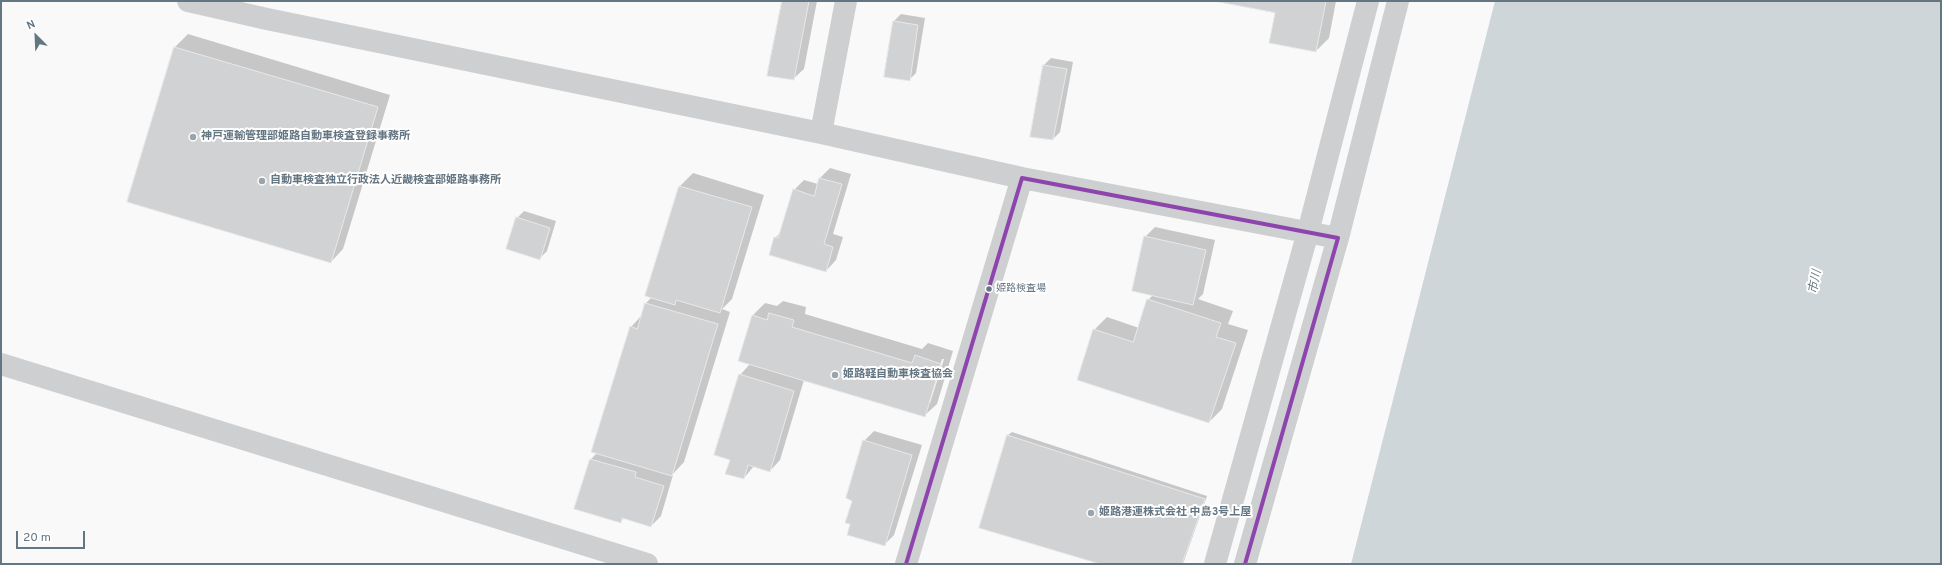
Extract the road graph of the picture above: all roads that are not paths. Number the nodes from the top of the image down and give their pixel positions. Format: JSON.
{"nodes":[{"id":1,"x":188,"y":1,"type":"edge"},
{"id":2,"x":846,"y":1,"type":"edge"},
{"id":3,"x":1368,"y":1,"type":"edge"},
{"id":4,"x":1398,"y":1,"type":"edge"},
{"id":5,"x":821,"y":133,"type":"junction"},
{"id":6,"x":1022,"y":178,"type":"junction"},
{"id":7,"x":1308,"y":232,"type":"junction"},
{"id":8,"x":1338,"y":238,"type":"junction"},
{"id":9,"x":1,"y":365,"type":"edge"},
{"id":10,"x":647,"y":564,"type":"edge"},
{"id":11,"x":906,"y":564,"type":"edge"},
{"id":12,"x":1215,"y":564,"type":"edge"},
{"id":13,"x":1245,"y":564,"type":"edge"}],
"edges":[{"from":1,"to":5,"type":"street"},
{"from":2,"to":5,"type":"street"},
{"from":3,"to":7,"type":"street"},
{"from":4,"to":8,"type":"street"},
{"from":5,"to":6,"type":"street"},
{"from":6,"to":7,"type":"street"},
{"from":6,"to":11,"type":"street"},
{"from":7,"to":8,"type":"street"},
{"from":7,"to":12,"type":"street"},
{"from":8,"to":13,"type":"street"},
{"from":9,"to":10,"type":"street"}]}
